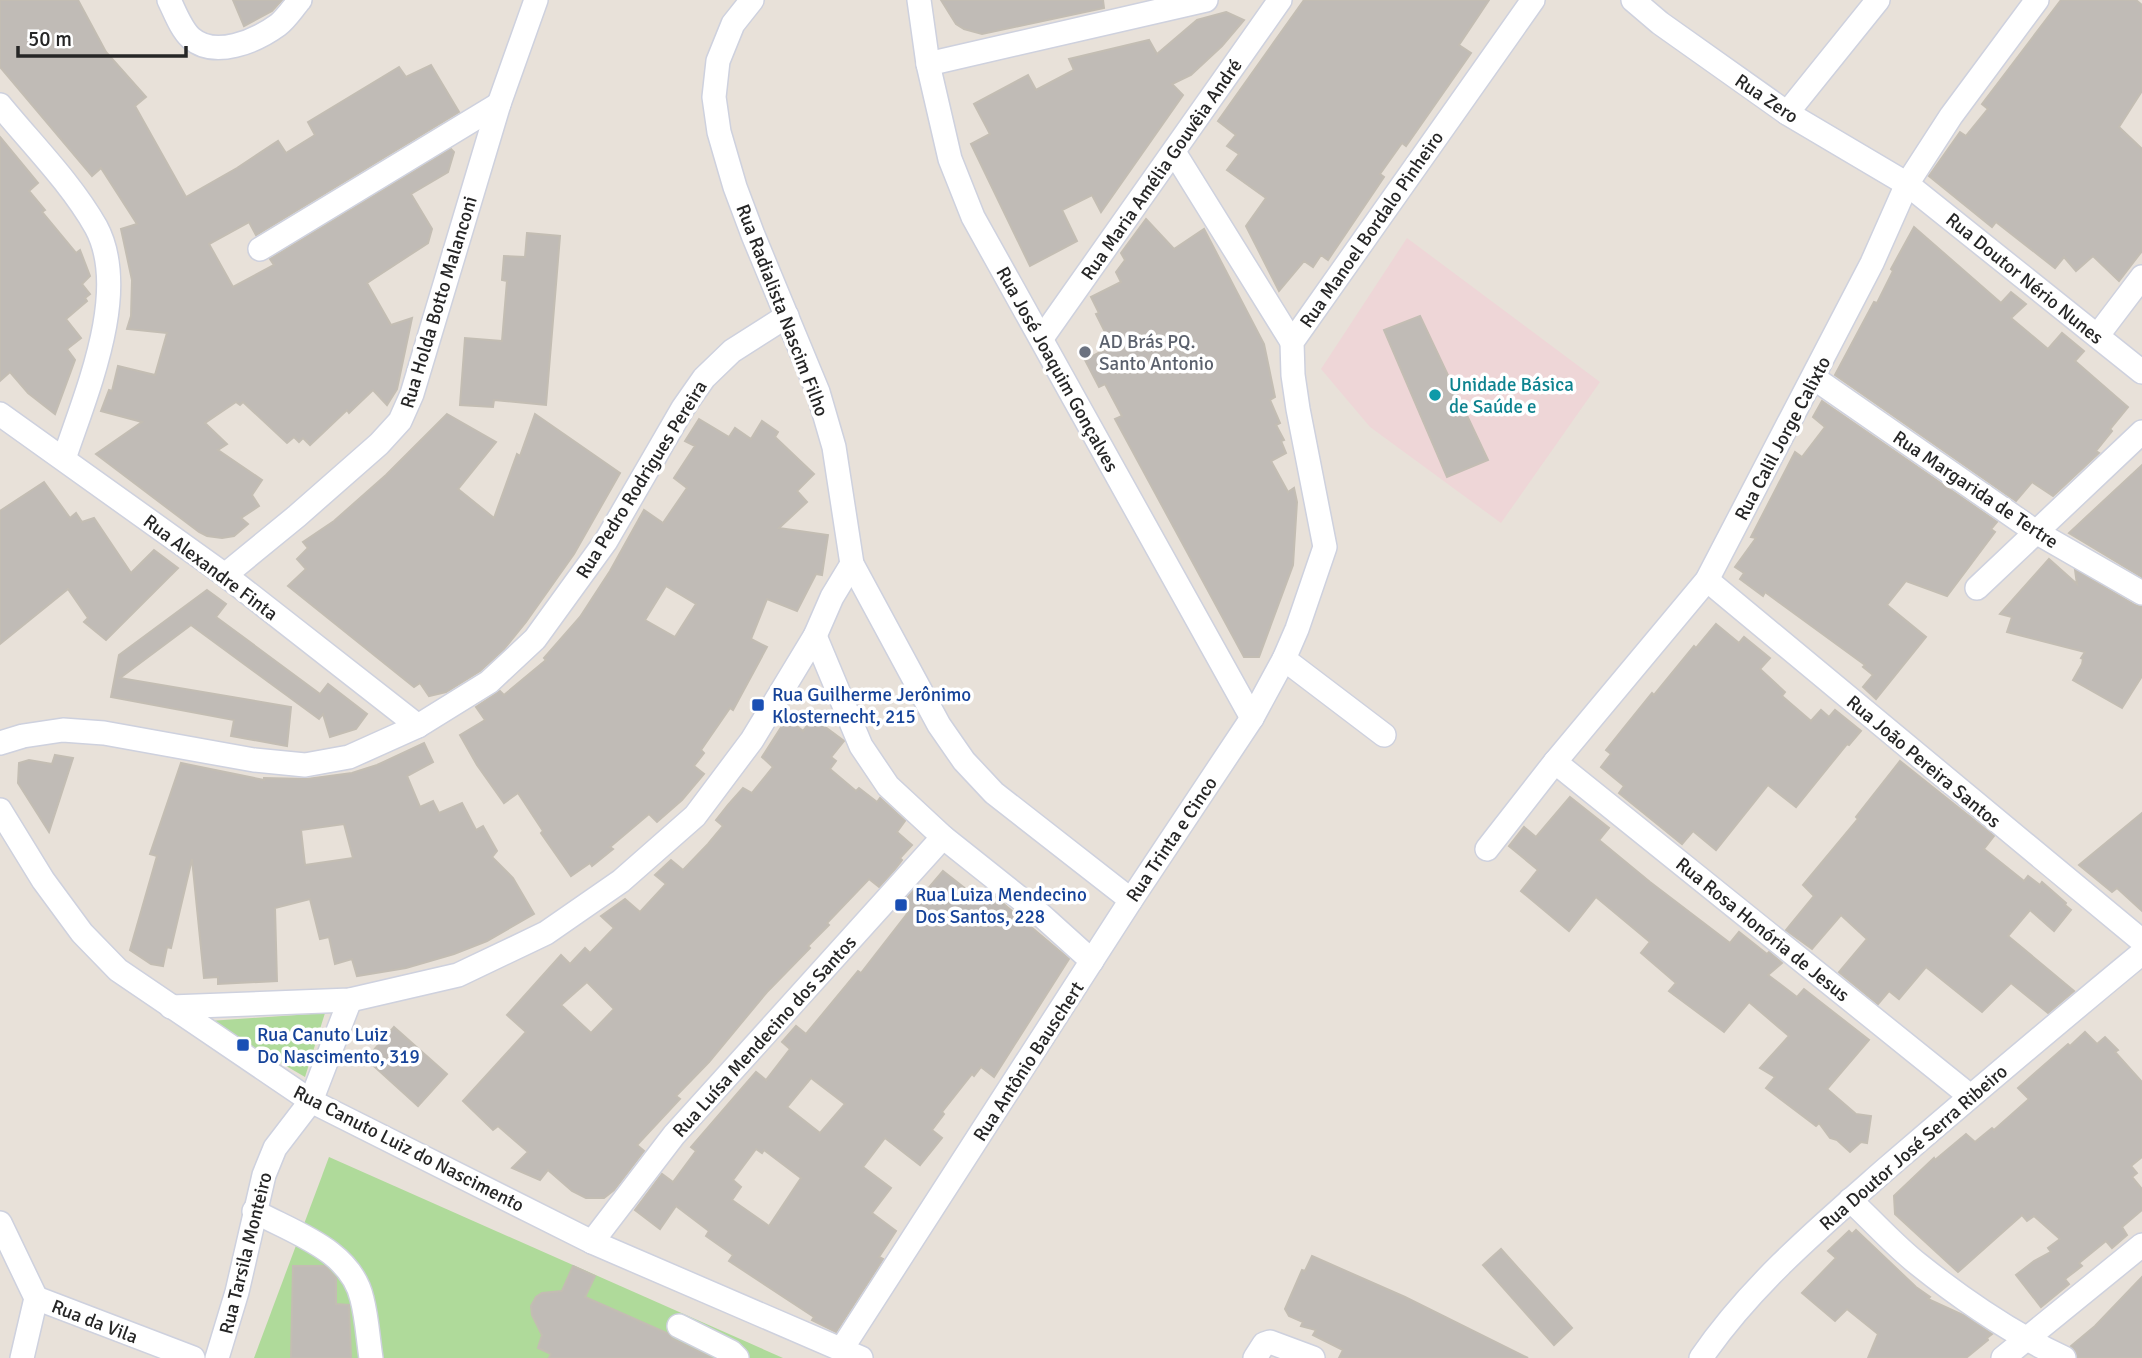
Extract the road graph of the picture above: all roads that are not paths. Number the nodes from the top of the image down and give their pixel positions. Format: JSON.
{"nodes":[{"id":1,"x":169,"y":0,"type":"edge"},
{"id":2,"x":300,"y":0,"type":"edge"},
{"id":3,"x":536,"y":0,"type":"edge"},
{"id":4,"x":752,"y":0,"type":"edge"},
{"id":5,"x":919,"y":0,"type":"edge"},
{"id":6,"x":1206,"y":0,"type":"edge"},
{"id":7,"x":1280,"y":0,"type":"edge"},
{"id":8,"x":1533,"y":0,"type":"edge"},
{"id":9,"x":1633,"y":0,"type":"edge"},
{"id":10,"x":1878,"y":0,"type":"edge"},
{"id":11,"x":2037,"y":0,"type":"edge"},
{"id":12,"x":928,"y":64,"type":"junction"},
{"id":13,"x":499,"y":104,"type":"junction"},
{"id":14,"x":0,"y":105,"type":"edge"},
{"id":15,"x":1787,"y":113,"type":"junction"},
{"id":16,"x":1174,"y":152,"type":"junction"},
{"id":17,"x":1908,"y":184,"type":"junction"},
{"id":18,"x":260,"y":249,"type":"dead end"},
{"id":19,"x":2142,"y":277,"type":"edge"},
{"id":20,"x":787,"y":316,"type":"junction"},
{"id":21,"x":2098,"y":335,"type":"junction"},
{"id":22,"x":1042,"y":338,"type":"junction"},
{"id":23,"x":1292,"y":342,"type":"junction"},
{"id":24,"x":2142,"y":372,"type":"edge"},
{"id":25,"x":1814,"y":379,"type":"junction"},
{"id":26,"x":0,"y":414,"type":"edge"},
{"id":27,"x":2142,"y":432,"type":"edge"},
{"id":28,"x":64,"y":459,"type":"junction"},
{"id":29,"x":2036,"y":532,"type":"junction"},
{"id":30,"x":852,"y":564,"type":"junction"},
{"id":31,"x":225,"y":575,"type":"junction"},
{"id":32,"x":1706,"y":580,"type":"junction"},
{"id":33,"x":1977,"y":588,"type":"dead end"},
{"id":34,"x":2142,"y":593,"type":"edge"},
{"id":35,"x":815,"y":636,"type":"junction"},
{"id":36,"x":1284,"y":659,"type":"junction"},
{"id":37,"x":1252,"y":718,"type":"junction"},
{"id":38,"x":418,"y":726,"type":"junction"},
{"id":39,"x":1384,"y":735,"type":"dead end"},
{"id":40,"x":0,"y":744,"type":"edge"},
{"id":41,"x":1555,"y":762,"type":"junction"},
{"id":42,"x":0,"y":810,"type":"edge"},
{"id":43,"x":943,"y":837,"type":"junction"},
{"id":44,"x":1487,"y":849,"type":"dead end"},
{"id":45,"x":1131,"y":900,"type":"junction"},
{"id":46,"x":2142,"y":941,"type":"edge"},
{"id":47,"x":2142,"y":953,"type":"edge"},
{"id":48,"x":1091,"y":961,"type":"junction"},
{"id":49,"x":350,"y":1000,"type":"junction"},
{"id":50,"x":171,"y":1007,"type":"junction"},
{"id":51,"x":1970,"y":1096,"type":"junction"},
{"id":52,"x":311,"y":1101,"type":"junction"},
{"id":53,"x":1850,"y":1200,"type":"junction"},
{"id":54,"x":254,"y":1211,"type":"junction"},
{"id":55,"x":0,"y":1223,"type":"edge"},
{"id":56,"x":592,"y":1242,"type":"junction"},
{"id":57,"x":2142,"y":1245,"type":"edge"},
{"id":58,"x":36,"y":1298,"type":"junction"},
{"id":59,"x":679,"y":1326,"type":"dead end"},
{"id":60,"x":2025,"y":1340,"type":"junction"},
{"id":61,"x":851,"y":1354,"type":"edge"},
{"id":62,"x":22,"y":1358,"type":"edge"},
{"id":63,"x":193,"y":1358,"type":"edge"},
{"id":64,"x":217,"y":1358,"type":"edge"},
{"id":65,"x":371,"y":1358,"type":"edge"},
{"id":66,"x":737,"y":1358,"type":"edge"},
{"id":67,"x":1255,"y":1358,"type":"edge"},
{"id":68,"x":1313,"y":1358,"type":"edge"},
{"id":69,"x":1701,"y":1358,"type":"edge"},
{"id":70,"x":2003,"y":1358,"type":"edge"},
{"id":71,"x":2064,"y":1358,"type":"edge"}],
"edges":[{"from":1,"to":2,"type":"street"},
{"from":3,"to":13,"type":"street","name":"Rua Holda Botto Malanconi"},
{"from":4,"to":20,"type":"street","name":"Rua Radialista Nascim Filho"},
{"from":5,"to":12,"type":"street","name":"Rua José Joaquim Gonçalves"},
{"from":6,"to":12,"type":"street"},
{"from":7,"to":16,"type":"street","name":"Rua Maria Amélia Gouvêia André"},
{"from":8,"to":23,"type":"street","name":"Rua Manoel Bordalo Pinheiro"},
{"from":9,"to":15,"type":"street","name":"Rua Zero"},
{"from":10,"to":15,"type":"street"},
{"from":11,"to":17,"type":"street","name":"Rua Calil Jorge Calixto"},
{"from":12,"to":22,"type":"street","name":"Rua José Joaquim Gonçalves"},
{"from":13,"to":18,"type":"street"},
{"from":13,"to":31,"type":"street","name":"Rua Holda Botto Malanconi"},
{"from":14,"to":28,"type":"street"},
{"from":15,"to":17,"type":"street","name":"Rua Zero"},
{"from":16,"to":22,"type":"street","name":"Rua Maria Amélia Gouvêia André"},
{"from":16,"to":23,"type":"street"},
{"from":17,"to":21,"type":"street","name":"Rua Doutor Nério Nunes"},
{"from":17,"to":25,"type":"street","name":"Rua Calil Jorge Calixto"},
{"from":19,"to":21,"type":"street"},
{"from":20,"to":30,"type":"street","name":"Rua Radialista Nascim Filho"},
{"from":20,"to":38,"type":"street","name":"Rua Pedro Rodrigues Pereira"},
{"from":21,"to":24,"type":"street","name":"Rua Doutor Nério Nunes"},
{"from":22,"to":37,"type":"street","name":"Rua José Joaquim Gonçalves"},
{"from":23,"to":36,"type":"street","name":"Rua Manoel Bordalo Pinheiro"},
{"from":25,"to":29,"type":"street","name":"Rua Margarida de Tertre"},
{"from":25,"to":32,"type":"street","name":"Rua Calil Jorge Calixto"},
{"from":26,"to":28,"type":"street","name":"Rua Alexandre Finta"},
{"from":27,"to":29,"type":"street"},
{"from":28,"to":31,"type":"street","name":"Rua Alexandre Finta"},
{"from":29,"to":33,"type":"street"},
{"from":29,"to":34,"type":"street","name":"Rua Margarida de Tertre"},
{"from":30,"to":35,"type":"street"},
{"from":30,"to":45,"type":"street","name":"Rua Radialista Nascim Filho"},
{"from":31,"to":38,"type":"street","name":"Rua Alexandre Finta"},
{"from":32,"to":41,"type":"street","name":"Rua Calil Jorge Calixto"},
{"from":32,"to":46,"type":"street","name":"Rua João Pereira Santos"},
{"from":35,"to":43,"type":"street","name":"Rua Antônio Bauschert"},
{"from":35,"to":49,"type":"street"},
{"from":36,"to":37,"type":"street","name":"Rua Manoel Bordalo Pinheiro"},
{"from":36,"to":39,"type":"street"},
{"from":37,"to":45,"type":"street","name":"Rua Trinta e Cinco"},
{"from":38,"to":40,"type":"street","name":"Rua Pedro Rodrigues Pereira"},
{"from":41,"to":44,"type":"street","name":"Rua Calil Jorge Calixto"},
{"from":41,"to":51,"type":"street","name":"Rua Rosa Honória de Jesus"},
{"from":42,"to":50,"type":"street","name":"Rua Canuto Luiz do Nascimento"},
{"from":43,"to":48,"type":"street","name":"Rua Antônio Bauschert"},
{"from":43,"to":56,"type":"street","name":"Rua Luísa Mendecino dos Santos"},
{"from":45,"to":48,"type":"street","name":"Rua Trinta e Cinco"},
{"from":47,"to":51,"type":"street","name":"Rua Doutor José Serra Ribeiro"},
{"from":48,"to":61,"type":"street","name":"Rua Antônio Bauschert"},
{"from":49,"to":50,"type":"street"},
{"from":49,"to":52,"type":"street","name":"Rua Tarsila Monteiro"},
{"from":50,"to":52,"type":"street","name":"Rua Canuto Luiz do Nascimento"},
{"from":51,"to":53,"type":"street","name":"Rua Doutor José Serra Ribeiro"},
{"from":52,"to":54,"type":"street","name":"Rua Tarsila Monteiro"},
{"from":52,"to":56,"type":"street","name":"Rua Canuto Luiz do Nascimento"},
{"from":53,"to":60,"type":"street"},
{"from":53,"to":69,"type":"street","name":"Rua Doutor José Serra Ribeiro"},
{"from":54,"to":64,"type":"street","name":"Rua Tarsila Monteiro"},
{"from":54,"to":65,"type":"street"},
{"from":55,"to":58,"type":"street"},
{"from":56,"to":61,"type":"street","name":"Rua Canuto Luiz do Nascimento"},
{"from":57,"to":60,"type":"street"},
{"from":58,"to":62,"type":"street"},
{"from":58,"to":63,"type":"street","name":"Rua da Vila"},
{"from":59,"to":66,"type":"street"},
{"from":60,"to":70,"type":"street"},
{"from":60,"to":71,"type":"street"},
{"from":67,"to":68,"type":"street"}]}
